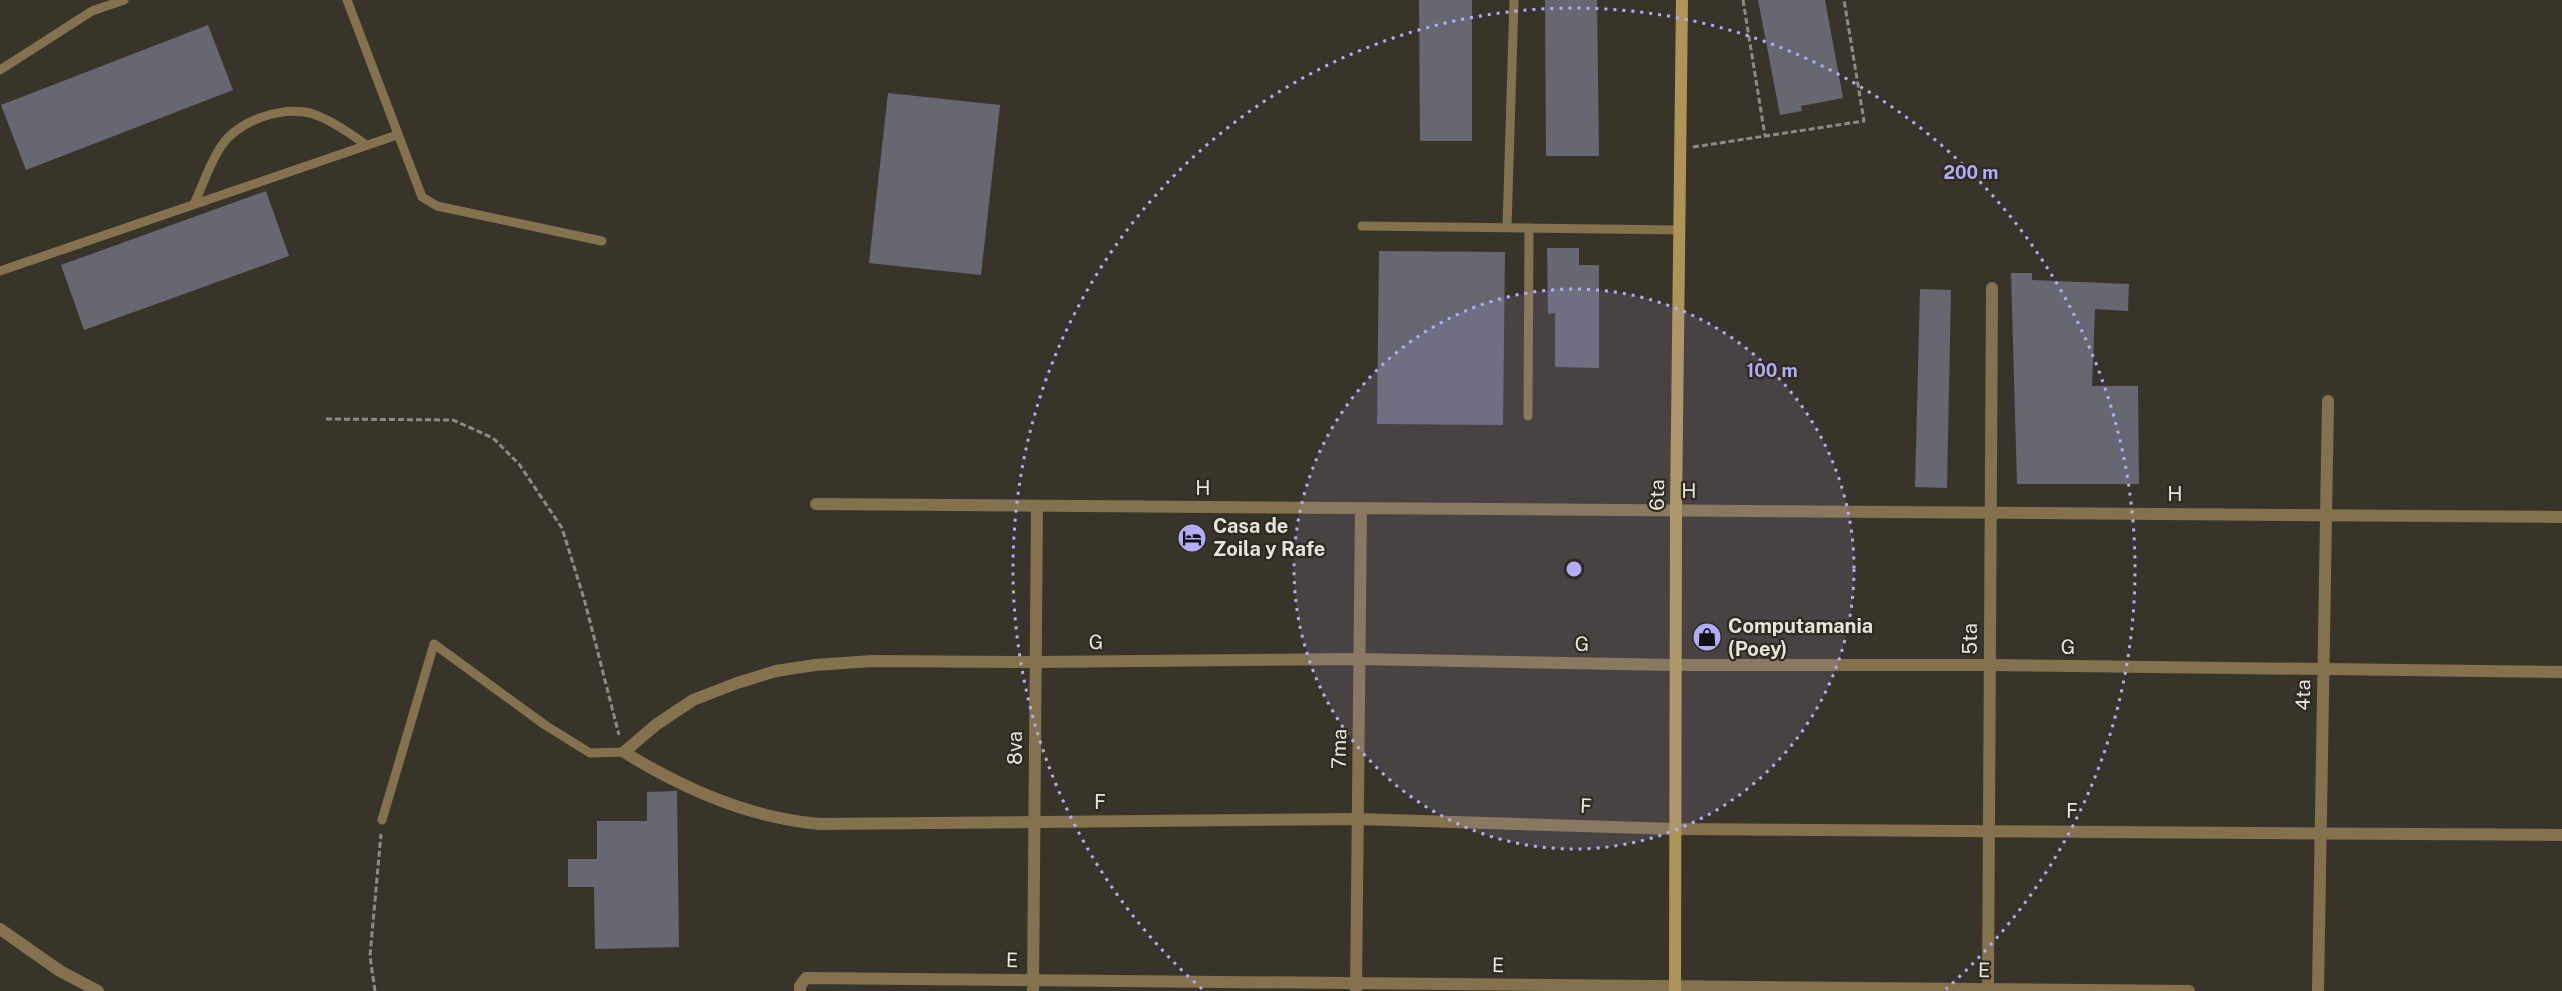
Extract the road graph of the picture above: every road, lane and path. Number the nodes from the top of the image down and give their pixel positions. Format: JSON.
{"nodes":[{"id":1,"x":124,"y":0,"type":"edge"},
{"id":2,"x":347,"y":0,"type":"edge"},
{"id":3,"x":1514,"y":0,"type":"edge"},
{"id":4,"x":1682,"y":0,"type":"edge"},
{"id":5,"x":1743,"y":0,"type":"edge"},
{"id":6,"x":1844,"y":0,"type":"edge"},
{"id":7,"x":0,"y":70,"type":"edge"},
{"id":8,"x":397,"y":135,"type":"junction"},
{"id":9,"x":1765,"y":136,"type":"junction"},
{"id":10,"x":366,"y":145,"type":"junction"},
{"id":11,"x":1680,"y":149,"type":"junction"},
{"id":12,"x":194,"y":204,"type":"junction"},
{"id":13,"x":1362,"y":226,"type":"dead end"},
{"id":14,"x":1507,"y":227,"type":"junction"},
{"id":15,"x":1529,"y":228,"type":"junction"},
{"id":16,"x":1679,"y":230,"type":"junction"},
{"id":17,"x":602,"y":241,"type":"dead end"},
{"id":18,"x":0,"y":271,"type":"edge"},
{"id":19,"x":1992,"y":288,"type":"dead end"},
{"id":20,"x":2328,"y":401,"type":"dead end"},
{"id":21,"x":1528,"y":416,"type":"dead end"},
{"id":22,"x":327,"y":419,"type":"dead end"},
{"id":23,"x":816,"y":504,"type":"dead end"},
{"id":24,"x":1037,"y":506,"type":"junction"},
{"id":25,"x":1361,"y":508,"type":"junction"},
{"id":26,"x":1676,"y":510,"type":"junction"},
{"id":27,"x":1991,"y":513,"type":"junction"},
{"id":28,"x":2326,"y":515,"type":"junction"},
{"id":29,"x":2562,"y":517,"type":"edge"},
{"id":30,"x":1359,"y":659,"type":"junction"},
{"id":31,"x":1036,"y":662,"type":"junction"},
{"id":32,"x":1675,"y":665,"type":"junction"},
{"id":33,"x":1990,"y":665,"type":"junction"},
{"id":34,"x":2323,"y":669,"type":"junction"},
{"id":35,"x":2562,"y":672,"type":"edge"},
{"id":36,"x":624,"y":752,"type":"junction"},
{"id":37,"x":1358,"y":819,"type":"junction"},
{"id":38,"x":382,"y":820,"type":"joint"},
{"id":39,"x":1034,"y":822,"type":"junction"},
{"id":40,"x":1676,"y":829,"type":"junction"},
{"id":41,"x":1989,"y":830,"type":"junction"},
{"id":42,"x":2320,"y":832,"type":"junction"},
{"id":43,"x":2562,"y":835,"type":"edge"},
{"id":44,"x":0,"y":928,"type":"edge"},
{"id":45,"x":1033,"y":986,"type":"edge"},
{"id":46,"x":1356,"y":987,"type":"edge"},
{"id":47,"x":1675,"y":989,"type":"edge"},
{"id":48,"x":1988,"y":990,"type":"edge"},
{"id":49,"x":98,"y":991,"type":"edge"},
{"id":50,"x":375,"y":991,"type":"edge"},
{"id":51,"x":800,"y":991,"type":"edge"},
{"id":52,"x":2189,"y":991,"type":"edge"},
{"id":53,"x":2318,"y":991,"type":"edge"}],
"edges":[{"from":1,"to":7,"type":"lane"},
{"from":2,"to":8,"type":"lane"},
{"from":3,"to":14,"type":"lane"},
{"from":4,"to":11,"type":"main road","name":"6ta"},
{"from":5,"to":9,"type":"path"},
{"from":6,"to":9,"type":"path"},
{"from":8,"to":10,"type":"lane"},
{"from":8,"to":17,"type":"lane"},
{"from":9,"to":11,"type":"path"},
{"from":10,"to":12,"type":"lane"},
{"from":10,"to":12,"type":"lane"},
{"from":11,"to":16,"type":"main road","name":"6ta"},
{"from":12,"to":18,"type":"lane"},
{"from":13,"to":14,"type":"lane"},
{"from":14,"to":15,"type":"lane"},
{"from":15,"to":16,"type":"lane"},
{"from":15,"to":21,"type":"lane"},
{"from":16,"to":26,"type":"main road","name":"6ta"},
{"from":19,"to":27,"type":"street","name":"5ta"},
{"from":20,"to":28,"type":"street","name":"4ta"},
{"from":22,"to":36,"type":"path"},
{"from":23,"to":24,"type":"street","name":"H"},
{"from":24,"to":25,"type":"street","name":"H"},
{"from":24,"to":31,"type":"street","name":"8va"},
{"from":25,"to":26,"type":"street","name":"H"},
{"from":25,"to":30,"type":"street","name":"7ma"},
{"from":26,"to":27,"type":"street","name":"H"},
{"from":26,"to":32,"type":"main road","name":"6ta"},
{"from":27,"to":28,"type":"street","name":"H"},
{"from":27,"to":33,"type":"street","name":"5ta"},
{"from":28,"to":29,"type":"street","name":"H"},
{"from":28,"to":34,"type":"street","name":"4ta"},
{"from":30,"to":31,"type":"street","name":"G"},
{"from":30,"to":32,"type":"street","name":"G"},
{"from":30,"to":37,"type":"street","name":"7ma"},
{"from":31,"to":36,"type":"street","name":"G"},
{"from":31,"to":39,"type":"street","name":"8va"},
{"from":32,"to":33,"type":"street","name":"G"},
{"from":32,"to":40,"type":"main road","name":"6ta"},
{"from":33,"to":34,"type":"street","name":"G"},
{"from":33,"to":41,"type":"street","name":"5ta"},
{"from":34,"to":35,"type":"street","name":"G"},
{"from":34,"to":42,"type":"street","name":"4ta"},
{"from":36,"to":38,"type":"lane"},
{"from":36,"to":39,"type":"street","name":"F"},
{"from":37,"to":39,"type":"street","name":"F"},
{"from":37,"to":40,"type":"street","name":"F"},
{"from":37,"to":46,"type":"street","name":"7ma"},
{"from":38,"to":50,"type":"path"},
{"from":39,"to":45,"type":"street","name":"8va"},
{"from":40,"to":41,"type":"street","name":"F"},
{"from":40,"to":47,"type":"main road","name":"6ta"},
{"from":41,"to":42,"type":"street","name":"F"},
{"from":41,"to":48,"type":"street","name":"5ta"},
{"from":42,"to":43,"type":"street","name":"F"},
{"from":42,"to":53,"type":"street","name":"4ta"},
{"from":44,"to":49,"type":"street"},
{"from":45,"to":46,"type":"street","name":"E"},
{"from":45,"to":51,"type":"street","name":"E"},
{"from":46,"to":47,"type":"street","name":"E"},
{"from":47,"to":48,"type":"street","name":"E"},
{"from":48,"to":52,"type":"street","name":"E"}]}
